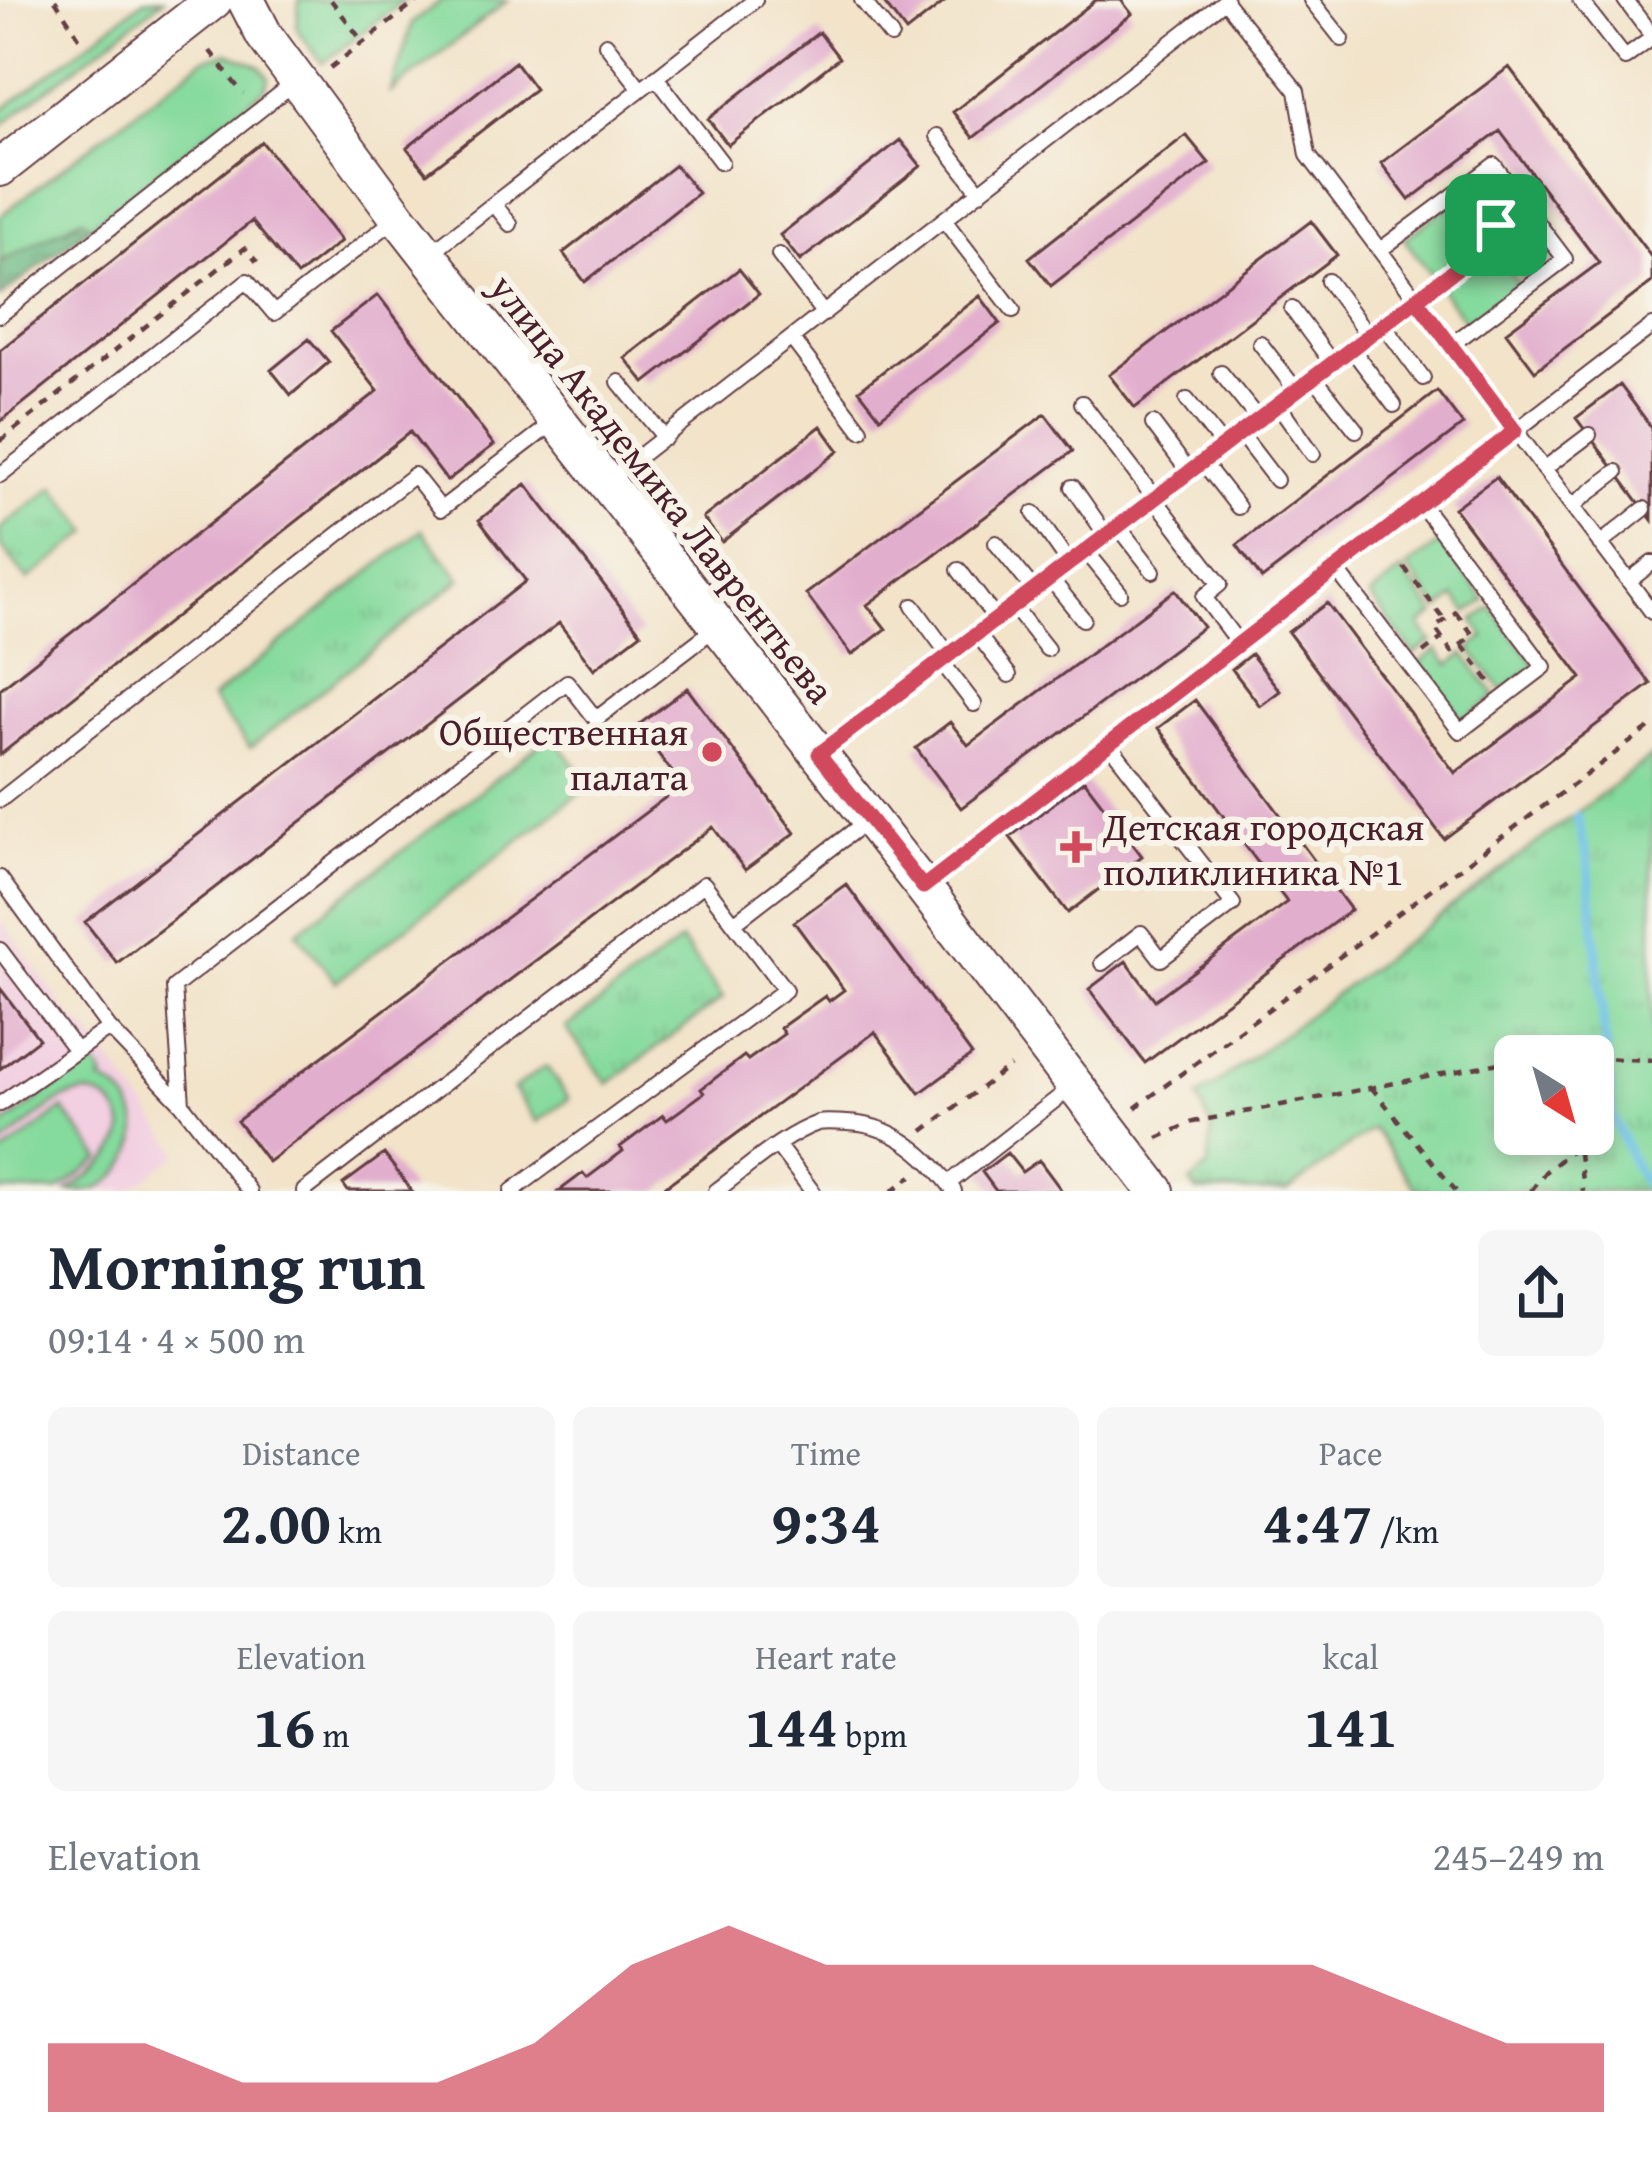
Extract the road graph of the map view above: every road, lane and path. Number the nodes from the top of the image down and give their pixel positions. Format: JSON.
{"nodes":[{"id":1,"x":55,"y":0,"type":"edge"},
{"id":2,"x":214,"y":0,"type":"edge"},
{"id":3,"x":246,"y":0,"type":"edge"},
{"id":4,"x":332,"y":0,"type":"edge"},
{"id":5,"x":419,"y":0,"type":"edge"},
{"id":6,"x":755,"y":0,"type":"edge"},
{"id":7,"x":862,"y":0,"type":"edge"},
{"id":8,"x":1225,"y":0,"type":"edge"},
{"id":9,"x":1311,"y":0,"type":"edge"},
{"id":10,"x":1580,"y":0,"type":"edge"},
{"id":11,"x":1625,"y":0,"type":"edge"},
{"id":12,"x":891,"y":36,"type":"dead end"},
{"id":13,"x":1652,"y":37,"type":"edge"},
{"id":14,"x":80,"y":39,"type":"dead end"},
{"id":15,"x":1342,"y":39,"type":"dead end"},
{"id":16,"x":364,"y":42,"type":"junction"},
{"id":17,"x":606,"y":44,"type":"dead end"},
{"id":18,"x":210,"y":51,"type":"dead end"},
{"id":19,"x":312,"y":75,"type":"junction"},
{"id":20,"x":656,"y":77,"type":"junction"},
{"id":21,"x":641,"y":89,"type":"junction"},
{"id":22,"x":257,"y":112,"type":"junction"},
{"id":23,"x":937,"y":136,"type":"dead end"},
{"id":24,"x":721,"y":162,"type":"dead end"},
{"id":25,"x":0,"y":168,"type":"edge"},
{"id":26,"x":980,"y":192,"type":"junction"},
{"id":27,"x":494,"y":204,"type":"junction"},
{"id":28,"x":398,"y":217,"type":"junction"},
{"id":29,"x":944,"y":220,"type":"junction"},
{"id":30,"x":510,"y":224,"type":"dead end"},
{"id":31,"x":1380,"y":250,"type":"junction"},
{"id":32,"x":1477,"y":253,"type":"junction"},
{"id":33,"x":428,"y":255,"type":"junction"},
{"id":34,"x":779,"y":256,"type":"dead end"},
{"id":35,"x":1328,"y":281,"type":"dead end"},
{"id":36,"x":1416,"y":299,"type":"junction"},
{"id":37,"x":1292,"y":309,"type":"dead end"},
{"id":38,"x":1013,"y":310,"type":"dead end"},
{"id":39,"x":824,"y":314,"type":"junction"},
{"id":40,"x":0,"y":315,"type":"edge"},
{"id":41,"x":1382,"y":324,"type":"junction"},
{"id":42,"x":1651,"y":328,"type":"edge"},
{"id":43,"x":1368,"y":335,"type":"junction"},
{"id":44,"x":791,"y":340,"type":"junction"},
{"id":45,"x":1260,"y":343,"type":"dead end"},
{"id":46,"x":1451,"y":345,"type":"junction"},
{"id":47,"x":1351,"y":348,"type":"junction"},
{"id":48,"x":1332,"y":363,"type":"junction"},
{"id":49,"x":1221,"y":373,"type":"dead end"},
{"id":50,"x":1314,"y":376,"type":"junction"},
{"id":51,"x":1423,"y":378,"type":"dead end"},
{"id":52,"x":620,"y":382,"type":"dead end"},
{"id":53,"x":1296,"y":390,"type":"junction"},
{"id":54,"x":1187,"y":400,"type":"dead end"},
{"id":55,"x":1082,"y":403,"type":"dead end"},
{"id":56,"x":1278,"y":404,"type":"junction"},
{"id":57,"x":1394,"y":405,"type":"dead end"},
{"id":58,"x":1258,"y":419,"type":"junction"},
{"id":59,"x":557,"y":420,"type":"junction"},
{"id":60,"x":1153,"y":424,"type":"dead end"},
{"id":61,"x":861,"y":430,"type":"dead end"},
{"id":62,"x":1356,"y":430,"type":"dead end"},
{"id":63,"x":1515,"y":431,"type":"junction"},
{"id":64,"x":1240,"y":433,"type":"junction"},
{"id":65,"x":1588,"y":435,"type":"dead end"},
{"id":66,"x":665,"y":438,"type":"junction"},
{"id":67,"x":1223,"y":446,"type":"junction"},
{"id":68,"x":1313,"y":454,"type":"dead end"},
{"id":69,"x":1202,"y":461,"type":"junction"},
{"id":70,"x":1544,"y":469,"type":"junction"},
{"id":71,"x":1189,"y":472,"type":"junction"},
{"id":72,"x":1616,"y":472,"type":"dead end"},
{"id":73,"x":0,"y":475,"type":"edge"},
{"id":74,"x":1276,"y":480,"type":"dead end"},
{"id":75,"x":606,"y":482,"type":"junction"},
{"id":76,"x":1073,"y":487,"type":"dead end"},
{"id":77,"x":1155,"y":498,"type":"junction"},
{"id":78,"x":1421,"y":504,"type":"junction"},
{"id":79,"x":1572,"y":506,"type":"junction"},
{"id":80,"x":1238,"y":507,"type":"dead end"},
{"id":81,"x":1644,"y":509,"type":"dead end"},
{"id":82,"x":1034,"y":514,"type":"dead end"},
{"id":83,"x":1112,"y":531,"type":"junction"},
{"id":84,"x":996,"y":543,"type":"dead end"},
{"id":85,"x":1600,"y":544,"type":"junction"},
{"id":86,"x":1086,"y":551,"type":"junction"},
{"id":87,"x":1069,"y":563,"type":"junction"},
{"id":88,"x":1652,"y":563,"type":"edge"},
{"id":89,"x":1404,"y":567,"type":"dead end"},
{"id":90,"x":1336,"y":568,"type":"junction"},
{"id":91,"x":959,"y":570,"type":"dead end"},
{"id":92,"x":1153,"y":571,"type":"dead end"},
{"id":93,"x":1050,"y":578,"type":"junction"},
{"id":94,"x":1629,"y":581,"type":"junction"},
{"id":95,"x":1034,"y":590,"type":"junction"},
{"id":96,"x":1120,"y":593,"type":"dead end"},
{"id":97,"x":913,"y":606,"type":"dead end"},
{"id":98,"x":1013,"y":606,"type":"junction"},
{"id":99,"x":1652,"y":612,"type":"edge"},
{"id":100,"x":996,"y":619,"type":"junction"},
{"id":101,"x":1083,"y":620,"type":"dead end"},
{"id":102,"x":1445,"y":620,"type":"junction"},
{"id":103,"x":718,"y":626,"type":"junction"},
{"id":104,"x":977,"y":634,"type":"junction"},
{"id":105,"x":1239,"y":644,"type":"junction"},
{"id":106,"x":1462,"y":645,"type":"junction"},
{"id":107,"x":1047,"y":649,"type":"dead end"},
{"id":108,"x":945,"y":658,"type":"junction"},
{"id":109,"x":1009,"y":675,"type":"dead end"},
{"id":110,"x":1502,"y":698,"type":"junction"},
{"id":111,"x":974,"y":704,"type":"dead end"},
{"id":112,"x":1652,"y":726,"type":"edge"},
{"id":113,"x":1109,"y":744,"type":"junction"},
{"id":114,"x":819,"y":754,"type":"junction"},
{"id":115,"x":0,"y":800,"type":"edge"},
{"id":116,"x":870,"y":819,"type":"junction"},
{"id":117,"x":0,"y":878,"type":"edge"},
{"id":118,"x":923,"y":887,"type":"junction"},
{"id":119,"x":734,"y":923,"type":"junction"},
{"id":120,"x":0,"y":950,"type":"edge"},
{"id":121,"x":1102,"y":963,"type":"dead end"},
{"id":122,"x":109,"y":1028,"type":"junction"},
{"id":123,"x":75,"y":1049,"type":"junction"},
{"id":124,"x":1614,"y":1058,"type":"edge"},
{"id":125,"x":1646,"y":1059,"type":"edge"},
{"id":126,"x":1494,"y":1064,"type":"edge"},
{"id":127,"x":1010,"y":1066,"type":"dead end"},
{"id":128,"x":1652,"y":1068,"type":"edge"},
{"id":129,"x":1076,"y":1084,"type":"junction"},
{"id":130,"x":1371,"y":1088,"type":"junction"},
{"id":131,"x":0,"y":1104,"type":"edge"},
{"id":132,"x":182,"y":1104,"type":"junction"},
{"id":133,"x":1125,"y":1115,"type":"dead end"},
{"id":134,"x":908,"y":1143,"type":"junction"},
{"id":135,"x":1147,"y":1144,"type":"dead end"},
{"id":136,"x":777,"y":1145,"type":"junction"},
{"id":137,"x":1566,"y":1155,"type":"edge"},
{"id":138,"x":1580,"y":1155,"type":"edge"},
{"id":139,"x":951,"y":1187,"type":"edge"},
{"id":140,"x":249,"y":1191,"type":"edge"},
{"id":141,"x":304,"y":1191,"type":"edge"},
{"id":142,"x":512,"y":1191,"type":"edge"},
{"id":143,"x":716,"y":1191,"type":"edge"},
{"id":144,"x":812,"y":1191,"type":"edge"},
{"id":145,"x":1156,"y":1191,"type":"edge"},
{"id":146,"x":1456,"y":1191,"type":"edge"},
{"id":147,"x":1531,"y":1191,"type":"edge"},
{"id":148,"x":1583,"y":1191,"type":"edge"}],
"edges":[{"from":1,"to":14,"type":"path"},
{"from":2,"to":25,"type":"street"},
{"from":3,"to":19,"type":"street","name":"улица Академика Лаврентьева"},
{"from":4,"to":16,"type":"path"},
{"from":5,"to":16,"type":"path"},
{"from":6,"to":20,"type":"lane"},
{"from":7,"to":12,"type":"lane"},
{"from":8,"to":26,"type":"lane"},
{"from":8,"to":31,"type":"lane"},
{"from":9,"to":15,"type":"lane"},
{"from":10,"to":13,"type":"lane"},
{"from":11,"to":13,"type":"lane"},
{"from":16,"to":19,"type":"path"},
{"from":17,"to":21,"type":"lane"},
{"from":18,"to":22,"type":"path"},
{"from":19,"to":22,"type":"lane"},
{"from":19,"to":28,"type":"street","name":"улица Академика Лаврентьева"},
{"from":20,"to":21,"type":"lane"},
{"from":20,"to":24,"type":"lane"},
{"from":21,"to":27,"type":"lane"},
{"from":22,"to":40,"type":"lane"},
{"from":23,"to":26,"type":"lane"},
{"from":26,"to":29,"type":"lane"},
{"from":27,"to":30,"type":"lane"},
{"from":27,"to":33,"type":"lane"},
{"from":28,"to":33,"type":"street","name":"улица Академика Лаврентьева"},
{"from":28,"to":73,"type":"lane"},
{"from":29,"to":38,"type":"lane"},
{"from":29,"to":39,"type":"lane"},
{"from":31,"to":36,"type":"lane"},
{"from":31,"to":46,"type":"lane"},
{"from":32,"to":32,"type":"path"},
{"from":32,"to":36,"type":"path"},
{"from":33,"to":59,"type":"street","name":"улица Академика Лаврентьева"},
{"from":34,"to":39,"type":"lane"},
{"from":35,"to":43,"type":"lane"},
{"from":36,"to":41,"type":"lane"},
{"from":36,"to":46,"type":"lane"},
{"from":37,"to":48,"type":"lane"},
{"from":39,"to":44,"type":"lane"},
{"from":41,"to":43,"type":"lane"},
{"from":41,"to":51,"type":"lane"},
{"from":42,"to":63,"type":"lane"},
{"from":43,"to":47,"type":"lane"},
{"from":44,"to":61,"type":"lane"},
{"from":44,"to":66,"type":"lane"},
{"from":45,"to":53,"type":"lane"},
{"from":46,"to":63,"type":"lane"},
{"from":47,"to":48,"type":"lane"},
{"from":47,"to":57,"type":"lane"},
{"from":48,"to":50,"type":"lane"},
{"from":49,"to":58,"type":"lane"},
{"from":50,"to":53,"type":"lane"},
{"from":50,"to":62,"type":"lane"},
{"from":52,"to":66,"type":"lane"},
{"from":53,"to":56,"type":"lane"},
{"from":54,"to":67,"type":"lane"},
{"from":55,"to":77,"type":"lane"},
{"from":56,"to":58,"type":"lane"},
{"from":56,"to":68,"type":"lane"},
{"from":58,"to":64,"type":"lane"},
{"from":59,"to":75,"type":"street","name":"улица Академика Лаврентьева"},
{"from":59,"to":115,"type":"lane"},
{"from":60,"to":71,"type":"lane"},
{"from":63,"to":70,"type":"lane"},
{"from":63,"to":78,"type":"lane"},
{"from":64,"to":67,"type":"lane"},
{"from":64,"to":74,"type":"lane"},
{"from":65,"to":70,"type":"lane"},
{"from":66,"to":75,"type":"lane"},
{"from":67,"to":69,"type":"lane"},
{"from":69,"to":71,"type":"lane"},
{"from":69,"to":80,"type":"lane"},
{"from":70,"to":79,"type":"lane"},
{"from":71,"to":77,"type":"lane"},
{"from":72,"to":79,"type":"lane"},
{"from":75,"to":103,"type":"street","name":"улица Академика Лаврентьева"},
{"from":76,"to":83,"type":"lane"},
{"from":77,"to":83,"type":"lane"},
{"from":77,"to":105,"type":"lane"},
{"from":78,"to":90,"type":"lane"},
{"from":78,"to":110,"type":"lane"},
{"from":79,"to":85,"type":"lane"},
{"from":81,"to":85,"type":"lane"},
{"from":82,"to":87,"type":"lane"},
{"from":83,"to":86,"type":"lane"},
{"from":83,"to":92,"type":"lane"},
{"from":84,"to":95,"type":"lane"},
{"from":85,"to":94,"type":"lane"},
{"from":86,"to":87,"type":"lane"},
{"from":86,"to":96,"type":"lane"},
{"from":87,"to":93,"type":"lane"},
{"from":88,"to":94,"type":"lane"},
{"from":89,"to":102,"type":"path"},
{"from":90,"to":105,"type":"lane"},
{"from":90,"to":110,"type":"lane"},
{"from":91,"to":100,"type":"lane"},
{"from":93,"to":95,"type":"lane"},
{"from":93,"to":101,"type":"lane"},
{"from":94,"to":99,"type":"lane"},
{"from":95,"to":98,"type":"lane"},
{"from":97,"to":108,"type":"lane"},
{"from":98,"to":100,"type":"lane"},
{"from":98,"to":107,"type":"lane"},
{"from":100,"to":104,"type":"lane"},
{"from":102,"to":106,"type":"path"},
{"from":102,"to":106,"type":"path"},
{"from":103,"to":114,"type":"street","name":"улица Академика Лаврентьева"},
{"from":103,"to":132,"type":"lane"},
{"from":104,"to":108,"type":"lane"},
{"from":104,"to":109,"type":"lane"},
{"from":105,"to":113,"type":"lane"},
{"from":106,"to":110,"type":"path"},
{"from":108,"to":111,"type":"lane"},
{"from":108,"to":114,"type":"lane"},
{"from":112,"to":133,"type":"path"},
{"from":113,"to":118,"type":"lane"},
{"from":113,"to":121,"type":"lane"},
{"from":114,"to":116,"type":"street","name":"улица Академика Лаврентьева"},
{"from":116,"to":118,"type":"street","name":"улица Академика Лаврентьева"},
{"from":116,"to":119,"type":"lane"},
{"from":117,"to":122,"type":"lane"},
{"from":118,"to":129,"type":"street","name":"улица Академика Лаврентьева"},
{"from":119,"to":141,"type":"lane"},
{"from":119,"to":142,"type":"lane"},
{"from":120,"to":123,"type":"lane"},
{"from":122,"to":123,"type":"lane"},
{"from":122,"to":132,"type":"lane"},
{"from":123,"to":131,"type":"lane"},
{"from":124,"to":125,"type":"path"},
{"from":125,"to":128,"type":"path"},
{"from":126,"to":130,"type":"path"},
{"from":127,"to":134,"type":"path"},
{"from":129,"to":139,"type":"lane"},
{"from":129,"to":145,"type":"street","name":"улица Академика Лаврентьева"},
{"from":130,"to":135,"type":"path"},
{"from":130,"to":146,"type":"path"},
{"from":132,"to":140,"type":"lane"},
{"from":134,"to":136,"type":"lane"},
{"from":134,"to":139,"type":"lane"},
{"from":136,"to":143,"type":"lane"},
{"from":136,"to":144,"type":"lane"},
{"from":137,"to":147,"type":"path"},
{"from":138,"to":148,"type":"path"}]}
